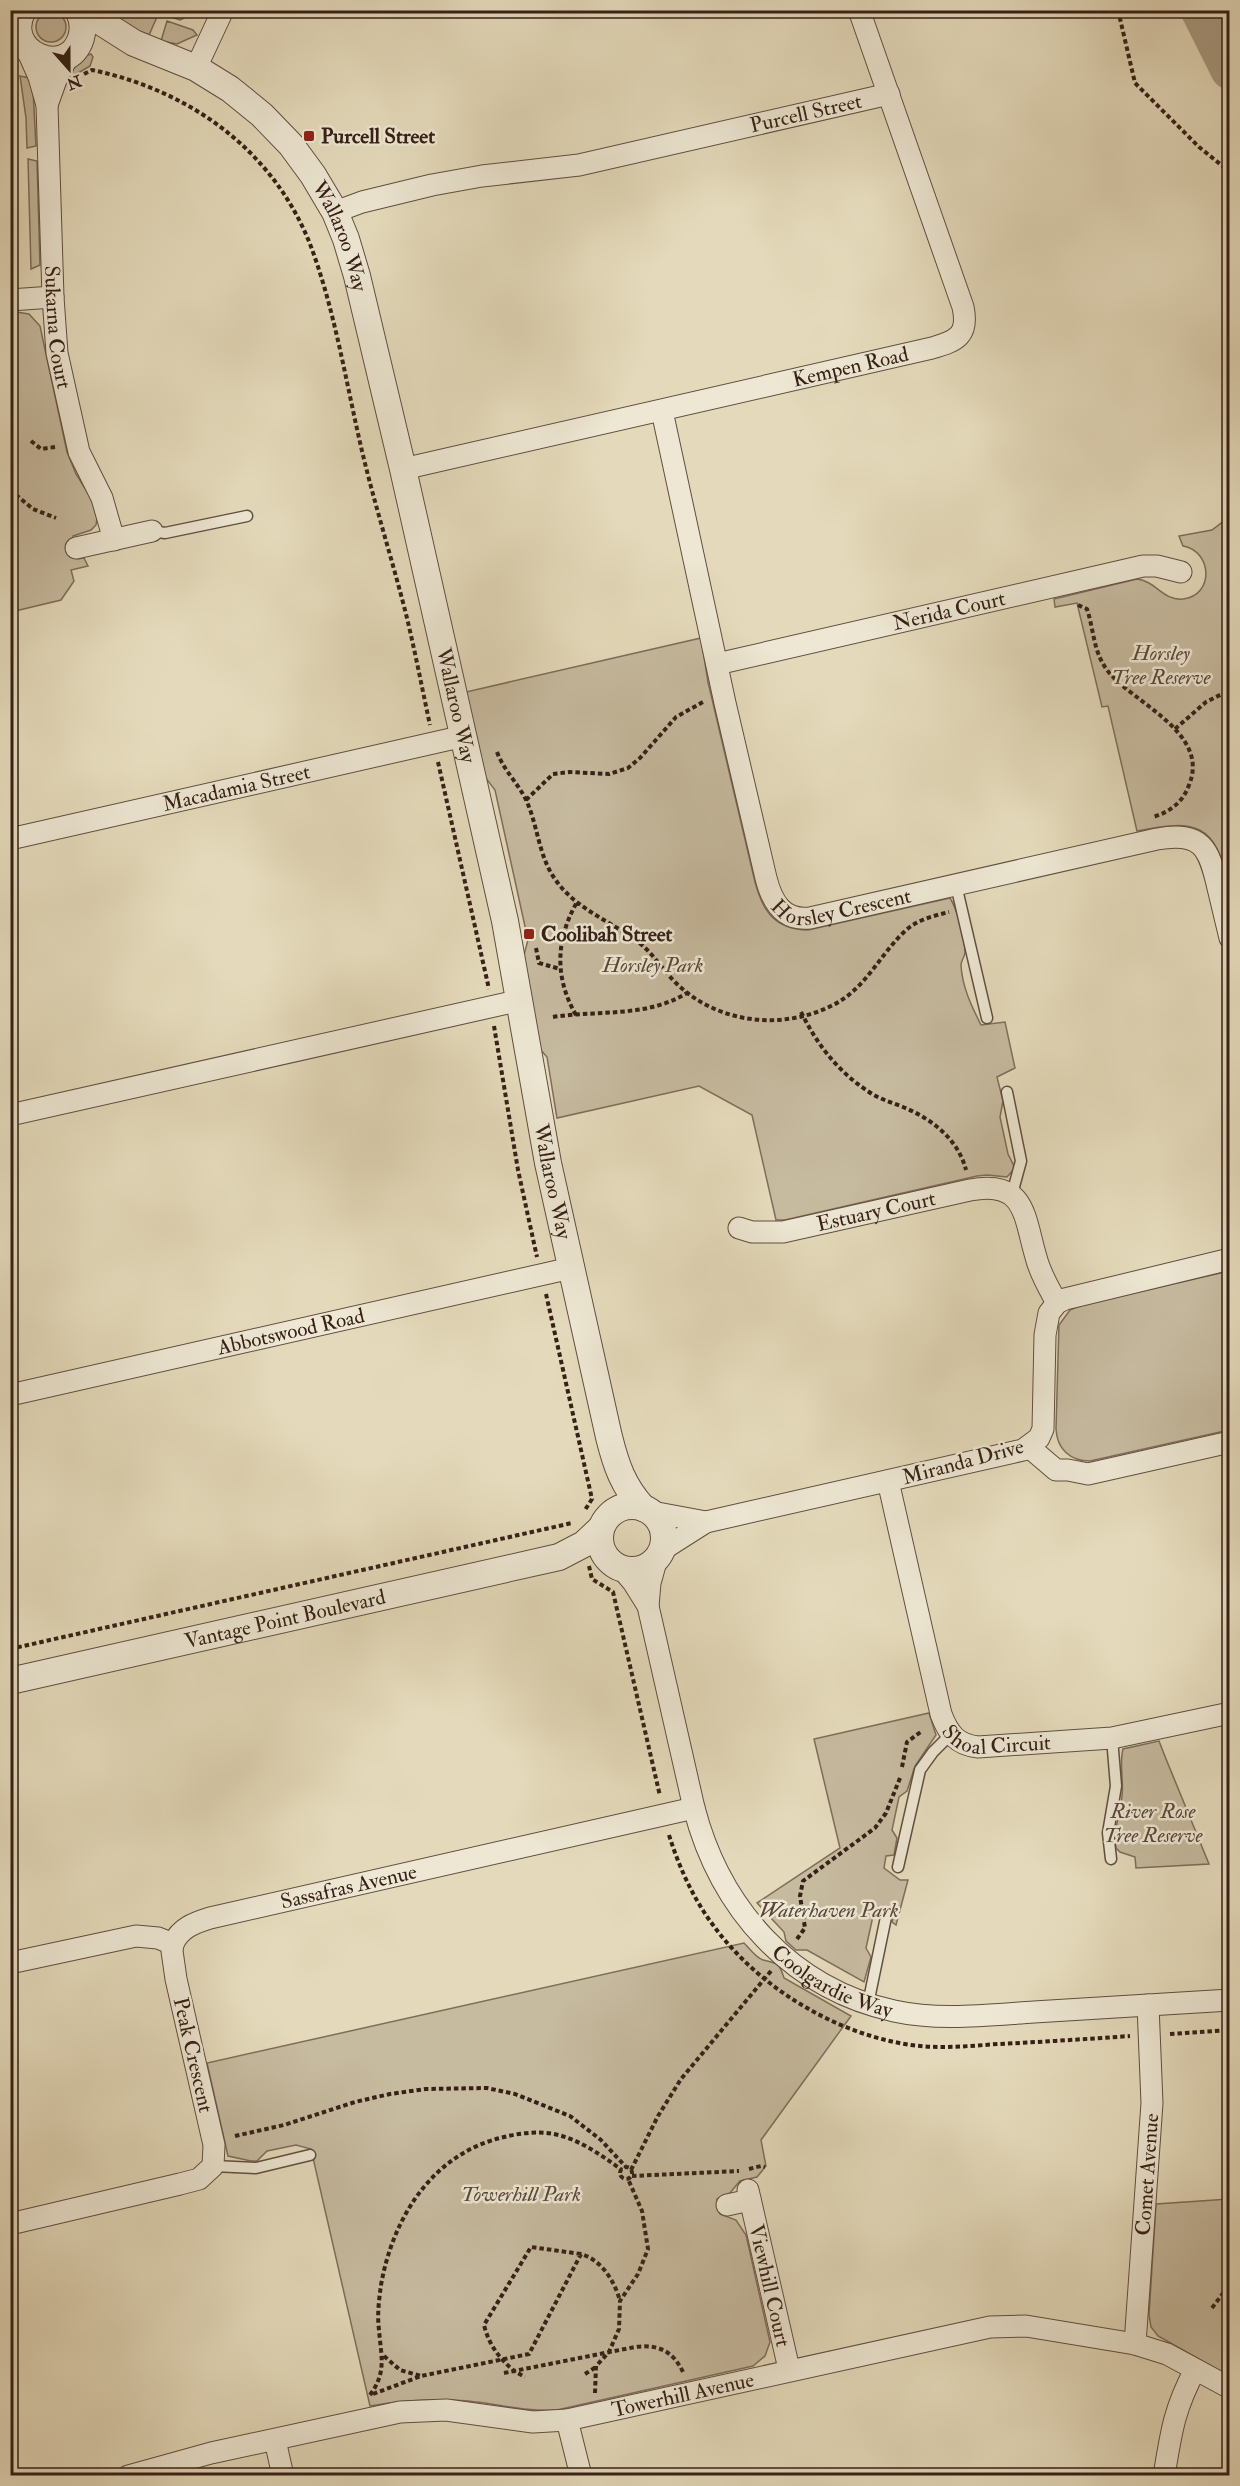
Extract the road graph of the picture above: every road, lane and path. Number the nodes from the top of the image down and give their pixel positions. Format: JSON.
{"nodes":[{"id":1,"x":16,"y":10,"type":"edge"},
{"id":2,"x":23,"y":10,"type":"edge"},
{"id":3,"x":80,"y":10,"type":"edge"},
{"id":4,"x":223,"y":10,"type":"edge"},
{"id":5,"x":859,"y":10,"type":"edge"},
{"id":6,"x":1118,"y":10,"type":"edge"},
{"id":7,"x":10,"y":13,"type":"edge"},
{"id":8,"x":134,"y":43,"type":"junction"},
{"id":9,"x":21,"y":48,"type":"edge"},
{"id":10,"x":72,"y":52,"type":"junction"},
{"id":11,"x":196,"y":68,"type":"junction"},
{"id":12,"x":77,"y":79,"type":"dead end"},
{"id":13,"x":889,"y":94,"type":"junction"},
{"id":14,"x":47,"y":105,"type":"junction"},
{"id":15,"x":1230,"y":172,"type":"edge"},
{"id":16,"x":335,"y":212,"type":"junction"},
{"id":17,"x":53,"y":297,"type":"junction"},
{"id":18,"x":10,"y":300,"type":"edge"},
{"id":19,"x":662,"y":411,"type":"junction"},
{"id":20,"x":31,"y":441,"type":"dead end"},
{"id":21,"x":55,"y":447,"type":"dead end"},
{"id":22,"x":403,"y":469,"type":"junction"},
{"id":23,"x":10,"y":490,"type":"edge"},
{"id":24,"x":247,"y":516,"type":"dead end"},
{"id":25,"x":56,"y":518,"type":"dead end"},
{"id":26,"x":152,"y":531,"type":"joint"},
{"id":27,"x":114,"y":540,"type":"junction"},
{"id":28,"x":76,"y":548,"type":"dead end"},
{"id":29,"x":1181,"y":573,"type":"dead end"},
{"id":30,"x":1078,"y":605,"type":"dead end"},
{"id":31,"x":717,"y":664,"type":"junction"},
{"id":32,"x":1230,"y":690,"type":"edge"},
{"id":33,"x":723,"y":697,"type":"junction"},
{"id":34,"x":1175,"y":729,"type":"junction"},
{"id":35,"x":464,"y":736,"type":"junction"},
{"id":36,"x":434,"y":742,"type":"junction"},
{"id":37,"x":497,"y":752,"type":"dead end"},
{"id":38,"x":526,"y":800,"type":"junction"},
{"id":39,"x":1152,"y":817,"type":"dead end"},
{"id":40,"x":10,"y":839,"type":"edge"},
{"id":41,"x":956,"y":885,"type":"junction"},
{"id":42,"x":577,"y":902,"type":"junction"},
{"id":43,"x":961,"y":909,"type":"junction"},
{"id":44,"x":1230,"y":938,"type":"edge"},
{"id":45,"x":535,"y":945,"type":"dead end"},
{"id":46,"x":560,"y":969,"type":"junction"},
{"id":47,"x":687,"y":993,"type":"junction"},
{"id":48,"x":521,"y":1000,"type":"junction"},
{"id":49,"x":491,"y":1007,"type":"junction"},
{"id":50,"x":801,"y":1011,"type":"dead end"},
{"id":51,"x":576,"y":1015,"type":"junction"},
{"id":52,"x":552,"y":1017,"type":"dead end"},
{"id":53,"x":804,"y":1017,"type":"junction"},
{"id":54,"x":987,"y":1018,"type":"dead end"},
{"id":55,"x":1007,"y":1092,"type":"dead end"},
{"id":56,"x":10,"y":1115,"type":"edge"},
{"id":57,"x":970,"y":1190,"type":"junction"},
{"id":58,"x":1012,"y":1194,"type":"junction"},
{"id":59,"x":739,"y":1228,"type":"dead end"},
{"id":60,"x":1230,"y":1259,"type":"edge"},
{"id":61,"x":571,"y":1268,"type":"junction"},
{"id":62,"x":541,"y":1275,"type":"junction"},
{"id":63,"x":1057,"y":1303,"type":"junction"},
{"id":64,"x":10,"y":1395,"type":"edge"},
{"id":65,"x":1034,"y":1442,"type":"junction"},
{"id":66,"x":1230,"y":1443,"type":"edge"},
{"id":67,"x":616,"y":1468,"type":"junction"},
{"id":68,"x":888,"y":1481,"type":"junction"},
{"id":69,"x":647,"y":1510,"type":"junction"},
{"id":70,"x":706,"y":1522,"type":"junction"},
{"id":71,"x":592,"y":1534,"type":"junction"},
{"id":72,"x":660,"y":1554,"type":"junction"},
{"id":73,"x":617,"y":1567,"type":"junction"},
{"id":74,"x":648,"y":1606,"type":"junction"},
{"id":75,"x":10,"y":1649,"type":"edge"},
{"id":76,"x":10,"y":1681,"type":"edge"},
{"id":77,"x":1230,"y":1713,"type":"edge"},
{"id":78,"x":922,"y":1731,"type":"dead end"},
{"id":79,"x":951,"y":1734,"type":"junction"},
{"id":80,"x":1112,"y":1738,"type":"junction"},
{"id":81,"x":694,"y":1808,"type":"junction"},
{"id":82,"x":664,"y":1815,"type":"junction"},
{"id":83,"x":1111,"y":1859,"type":"dead end"},
{"id":84,"x":898,"y":1867,"type":"dead end"},
{"id":85,"x":886,"y":1917,"type":"dead end"},
{"id":86,"x":173,"y":1944,"type":"junction"},
{"id":87,"x":784,"y":1956,"type":"junction"},
{"id":88,"x":10,"y":1963,"type":"edge"},
{"id":89,"x":765,"y":1978,"type":"junction"},
{"id":90,"x":1230,"y":2000,"type":"edge"},
{"id":91,"x":868,"y":2004,"type":"junction"},
{"id":92,"x":1148,"y":2005,"type":"junction"},
{"id":93,"x":1230,"y":2030,"type":"edge"},
{"id":94,"x":1149,"y":2035,"type":"junction"},
{"id":95,"x":236,"y":2136,"type":"dead end"},
{"id":96,"x":310,"y":2155,"type":"dead end"},
{"id":97,"x":213,"y":2166,"type":"junction"},
{"id":98,"x":765,"y":2167,"type":"dead end"},
{"id":99,"x":624,"y":2169,"type":"junction"},
{"id":100,"x":630,"y":2175,"type":"junction"},
{"id":101,"x":727,"y":2205,"type":"dead end"},
{"id":102,"x":10,"y":2224,"type":"edge"},
{"id":103,"x":581,"y":2254,"type":"junction"},
{"id":104,"x":1230,"y":2284,"type":"edge"},
{"id":105,"x":620,"y":2301,"type":"junction"},
{"id":106,"x":1212,"y":2308,"type":"dead end"},
{"id":107,"x":1135,"y":2344,"type":"junction"},
{"id":108,"x":609,"y":2352,"type":"junction"},
{"id":109,"x":383,"y":2356,"type":"junction"},
{"id":110,"x":502,"y":2359,"type":"junction"},
{"id":111,"x":596,"y":2366,"type":"junction"},
{"id":112,"x":789,"y":2370,"type":"junction"},
{"id":113,"x":1195,"y":2370,"type":"junction"},
{"id":114,"x":514,"y":2371,"type":"junction"},
{"id":115,"x":682,"y":2372,"type":"dead end"},
{"id":116,"x":504,"y":2373,"type":"dead end"},
{"id":117,"x":585,"y":2374,"type":"dead end"},
{"id":118,"x":422,"y":2376,"type":"junction"},
{"id":119,"x":525,"y":2377,"type":"dead end"},
{"id":120,"x":1230,"y":2388,"type":"edge"},
{"id":121,"x":595,"y":2393,"type":"dead end"},
{"id":122,"x":567,"y":2420,"type":"junction"},
{"id":123,"x":274,"y":2440,"type":"junction"},
{"id":124,"x":128,"y":2475,"type":"edge"},
{"id":125,"x":283,"y":2475,"type":"edge"},
{"id":126,"x":581,"y":2475,"type":"edge"},
{"id":127,"x":1164,"y":2475,"type":"edge"}],
"edges":[{"from":1,"to":7,"type":"street"},
{"from":2,"to":9,"type":"street"},
{"from":3,"to":8,"type":"street","name":"Wallaroo Way"},
{"from":3,"to":10,"type":"street"},
{"from":4,"to":11,"type":"street"},
{"from":5,"to":13,"type":"street","name":"Kempen Road"},
{"from":6,"to":15,"type":"path"},
{"from":8,"to":10,"type":"street","name":"Wallaroo Way"},
{"from":8,"to":11,"type":"street","name":"Wallaroo Way"},
{"from":9,"to":10,"type":"street","name":"Wallaroo Way"},
{"from":9,"to":14,"type":"street","name":"Sukarna Court"},
{"from":10,"to":14,"type":"street","name":"Sukarna Court"},
{"from":11,"to":16,"type":"street","name":"Wallaroo Way"},
{"from":12,"to":36,"type":"path"},
{"from":13,"to":16,"type":"street","name":"Purcell Street"},
{"from":13,"to":19,"type":"street","name":"Kempen Road"},
{"from":14,"to":17,"type":"street","name":"Sukarna Court"},
{"from":16,"to":22,"type":"street","name":"Wallaroo Way"},
{"from":17,"to":18,"type":"street"},
{"from":17,"to":27,"type":"street","name":"Sukarna Court"},
{"from":19,"to":22,"type":"street","name":"Kempen Road"},
{"from":19,"to":31,"type":"street","name":"Horsley Crescent"},
{"from":20,"to":21,"type":"path"},
{"from":22,"to":35,"type":"street","name":"Wallaroo Way"},
{"from":23,"to":25,"type":"path"},
{"from":24,"to":26,"type":"lane"},
{"from":26,"to":27,"type":"street"},
{"from":27,"to":28,"type":"street"},
{"from":29,"to":31,"type":"street","name":"Nerida Court"},
{"from":30,"to":34,"type":"path"},
{"from":31,"to":33,"type":"street","name":"Horsley Crescent"},
{"from":32,"to":34,"type":"path"},
{"from":33,"to":38,"type":"path"},
{"from":33,"to":41,"type":"street","name":"Horsley Crescent"},
{"from":34,"to":39,"type":"path"},
{"from":35,"to":36,"type":"street","name":"Macadamia Street"},
{"from":35,"to":48,"type":"street","name":"Wallaroo Way"},
{"from":36,"to":40,"type":"street","name":"Macadamia Street"},
{"from":36,"to":49,"type":"path"},
{"from":37,"to":38,"type":"path"},
{"from":38,"to":42,"type":"path"},
{"from":41,"to":43,"type":"lane"},
{"from":41,"to":44,"type":"street","name":"Horsley Crescent"},
{"from":42,"to":46,"type":"path"},
{"from":42,"to":47,"type":"path"},
{"from":43,"to":53,"type":"path"},
{"from":43,"to":54,"type":"lane"},
{"from":45,"to":46,"type":"path"},
{"from":46,"to":51,"type":"path"},
{"from":47,"to":51,"type":"path"},
{"from":47,"to":53,"type":"path"},
{"from":48,"to":49,"type":"street"},
{"from":48,"to":61,"type":"street","name":"Wallaroo Way"},
{"from":49,"to":56,"type":"street"},
{"from":49,"to":62,"type":"path"},
{"from":50,"to":53,"type":"path"},
{"from":51,"to":52,"type":"path"},
{"from":53,"to":57,"type":"path"},
{"from":55,"to":58,"type":"lane"},
{"from":57,"to":58,"type":"street","name":"Estuary Court"},
{"from":57,"to":59,"type":"street","name":"Estuary Court"},
{"from":58,"to":63,"type":"street"},
{"from":60,"to":63,"type":"street"},
{"from":61,"to":62,"type":"street","name":"Abbotswood Road"},
{"from":61,"to":67,"type":"street","name":"Wallaroo Way"},
{"from":62,"to":64,"type":"street","name":"Abbotswood Road"},
{"from":62,"to":71,"type":"path"},
{"from":63,"to":65,"type":"street","name":"Miranda Drive"},
{"from":65,"to":66,"type":"street"},
{"from":65,"to":68,"type":"street","name":"Miranda Drive"},
{"from":67,"to":69,"type":"street","name":"Wallaroo Way"},
{"from":67,"to":71,"type":"street","name":"Wallaroo Way"},
{"from":68,"to":70,"type":"street","name":"Miranda Drive"},
{"from":68,"to":79,"type":"street","name":"Shoal Circuit"},
{"from":69,"to":70,"type":"street","name":"Miranda Drive"},
{"from":69,"to":71,"type":"street"},
{"from":69,"to":72,"type":"street"},
{"from":70,"to":72,"type":"street","name":"Miranda Drive"},
{"from":71,"to":73,"type":"street"},
{"from":71,"to":75,"type":"path"},
{"from":71,"to":76,"type":"street","name":"Vantage Point Boulevard"},
{"from":71,"to":82,"type":"path"},
{"from":72,"to":73,"type":"street"},
{"from":72,"to":74,"type":"street","name":"Coolgardie Way"},
{"from":73,"to":74,"type":"street","name":"Coolgardie Way"},
{"from":74,"to":81,"type":"street","name":"Coolgardie Way"},
{"from":77,"to":80,"type":"street","name":"Shoal Circuit"},
{"from":78,"to":87,"type":"path"},
{"from":79,"to":80,"type":"street","name":"Shoal Circuit"},
{"from":79,"to":84,"type":"lane"},
{"from":80,"to":83,"type":"lane"},
{"from":81,"to":82,"type":"street","name":"Sassafras Avenue"},
{"from":81,"to":87,"type":"street","name":"Coolgardie Way"},
{"from":82,"to":86,"type":"street","name":"Sassafras Avenue"},
{"from":82,"to":89,"type":"path"},
{"from":85,"to":91,"type":"lane"},
{"from":86,"to":88,"type":"street"},
{"from":86,"to":97,"type":"street","name":"Peak Crescent"},
{"from":87,"to":89,"type":"path"},
{"from":87,"to":91,"type":"street","name":"Coolgardie Way"},
{"from":89,"to":94,"type":"path"},
{"from":89,"to":100,"type":"path"},
{"from":90,"to":92,"type":"street","name":"Coolgardie Way"},
{"from":91,"to":92,"type":"street","name":"Coolgardie Way"},
{"from":92,"to":94,"type":"street","name":"Comet Avenue"},
{"from":93,"to":94,"type":"path"},
{"from":94,"to":107,"type":"street","name":"Comet Avenue"},
{"from":95,"to":99,"type":"path"},
{"from":96,"to":97,"type":"lane"},
{"from":97,"to":102,"type":"street"},
{"from":98,"to":100,"type":"path"},
{"from":99,"to":100,"type":"path"},
{"from":99,"to":100,"type":"path"},
{"from":99,"to":109,"type":"path"},
{"from":100,"to":105,"type":"path"},
{"from":101,"to":112,"type":"street","name":"Viewhill Court"},
{"from":103,"to":105,"type":"path"},
{"from":103,"to":110,"type":"path"},
{"from":103,"to":110,"type":"path"},
{"from":104,"to":106,"type":"path"},
{"from":105,"to":108,"type":"path"},
{"from":107,"to":112,"type":"street","name":"Towerhill Avenue"},
{"from":107,"to":113,"type":"street","name":"Towerhill Avenue"},
{"from":108,"to":111,"type":"path"},
{"from":108,"to":114,"type":"path"},
{"from":108,"to":115,"type":"path"},
{"from":109,"to":118,"type":"path"},
{"from":109,"to":118,"type":"path"},
{"from":110,"to":114,"type":"path"},
{"from":110,"to":118,"type":"path"},
{"from":111,"to":117,"type":"path"},
{"from":111,"to":121,"type":"path"},
{"from":112,"to":122,"type":"street","name":"Towerhill Avenue"},
{"from":113,"to":120,"type":"street","name":"Towerhill Avenue"},
{"from":113,"to":127,"type":"street"},
{"from":114,"to":116,"type":"path"},
{"from":114,"to":119,"type":"path"},
{"from":122,"to":123,"type":"street","name":"Towerhill Avenue"},
{"from":122,"to":126,"type":"street"},
{"from":123,"to":124,"type":"street","name":"Towerhill Avenue"},
{"from":123,"to":125,"type":"street"}]}
